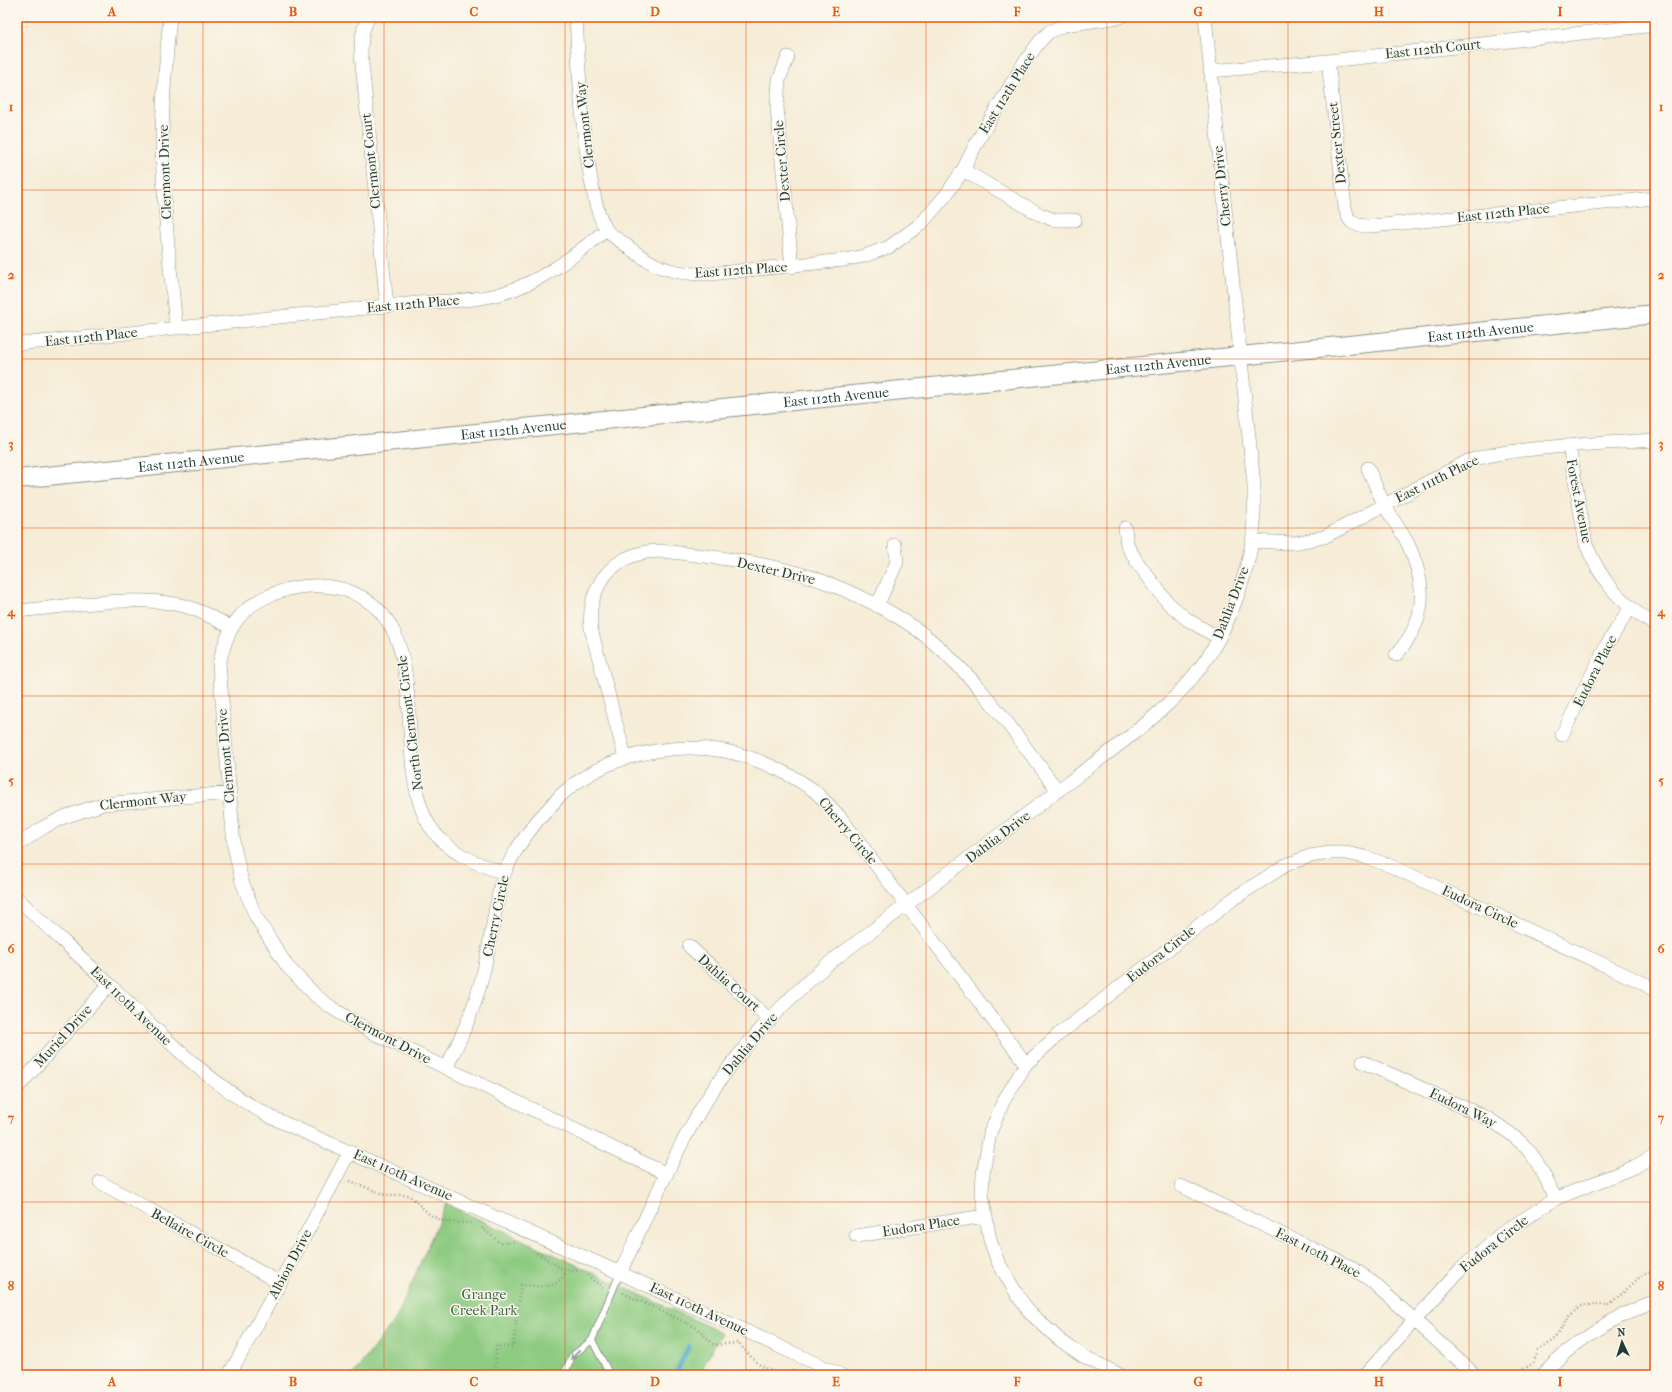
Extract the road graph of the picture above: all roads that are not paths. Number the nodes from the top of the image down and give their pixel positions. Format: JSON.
{"nodes":[{"id":1,"x":170,"y":17,"type":"edge"},
{"id":2,"x":369,"y":17,"type":"edge"},
{"id":3,"x":576,"y":17,"type":"edge"},
{"id":4,"x":1120,"y":17,"type":"edge"},
{"id":5,"x":1205,"y":17,"type":"edge"},
{"id":6,"x":1655,"y":25,"type":"edge"},
{"id":7,"x":788,"y":56,"type":"dead end"},
{"id":8,"x":1328,"y":61,"type":"junction"},
{"id":9,"x":1210,"y":71,"type":"junction"},
{"id":10,"x":963,"y":170,"type":"junction"},
{"id":11,"x":1655,"y":198,"type":"edge"},
{"id":12,"x":1075,"y":220,"type":"dead end"},
{"id":13,"x":1352,"y":223,"type":"joint"},
{"id":14,"x":606,"y":230,"type":"junction"},
{"id":15,"x":792,"y":267,"type":"junction"},
{"id":16,"x":387,"y":306,"type":"junction"},
{"id":17,"x":1655,"y":314,"type":"edge"},
{"id":18,"x":176,"y":327,"type":"junction"},
{"id":19,"x":17,"y":344,"type":"edge"},
{"id":20,"x":1240,"y":356,"type":"junction"},
{"id":21,"x":1655,"y":440,"type":"edge"},
{"id":22,"x":1569,"y":446,"type":"junction"},
{"id":23,"x":1368,"y":468,"type":"dead end"},
{"id":24,"x":17,"y":479,"type":"edge"},
{"id":25,"x":1385,"y":505,"type":"junction"},
{"id":26,"x":1125,"y":528,"type":"dead end"},
{"id":27,"x":1252,"y":541,"type":"junction"},
{"id":28,"x":895,"y":545,"type":"dead end"},
{"id":29,"x":877,"y":606,"type":"junction"},
{"id":30,"x":1630,"y":608,"type":"junction"},
{"id":31,"x":17,"y":611,"type":"edge"},
{"id":32,"x":1655,"y":625,"type":"edge"},
{"id":33,"x":231,"y":627,"type":"junction"},
{"id":34,"x":1219,"y":638,"type":"junction"},
{"id":35,"x":1396,"y":655,"type":"dead end"},
{"id":36,"x":1562,"y":735,"type":"dead end"},
{"id":37,"x":625,"y":757,"type":"junction"},
{"id":38,"x":1058,"y":791,"type":"junction"},
{"id":39,"x":230,"y":792,"type":"junction"},
{"id":40,"x":17,"y":845,"type":"edge"},
{"id":41,"x":504,"y":873,"type":"junction"},
{"id":42,"x":17,"y":898,"type":"edge"},
{"id":43,"x":907,"y":906,"type":"junction"},
{"id":44,"x":689,"y":946,"type":"dead end"},
{"id":45,"x":110,"y":985,"type":"junction"},
{"id":46,"x":1655,"y":991,"type":"edge"},
{"id":47,"x":770,"y":1020,"type":"junction"},
{"id":48,"x":1363,"y":1062,"type":"dead end"},
{"id":49,"x":1026,"y":1064,"type":"junction"},
{"id":50,"x":446,"y":1068,"type":"junction"},
{"id":51,"x":17,"y":1088,"type":"edge"},
{"id":52,"x":350,"y":1151,"type":"junction"},
{"id":53,"x":1655,"y":1155,"type":"edge"},
{"id":54,"x":667,"y":1174,"type":"junction"},
{"id":55,"x":100,"y":1182,"type":"dead end"},
{"id":56,"x":1181,"y":1186,"type":"dead end"},
{"id":57,"x":1555,"y":1199,"type":"junction"},
{"id":58,"x":985,"y":1216,"type":"junction"},
{"id":59,"x":856,"y":1236,"type":"dead end"},
{"id":60,"x":620,"y":1273,"type":"junction"},
{"id":61,"x":280,"y":1283,"type":"junction"},
{"id":62,"x":1655,"y":1301,"type":"edge"},
{"id":63,"x":1414,"y":1319,"type":"junction"},
{"id":64,"x":592,"y":1340,"type":"junction"},
{"id":65,"x":229,"y":1375,"type":"edge"},
{"id":66,"x":564,"y":1375,"type":"edge"},
{"id":67,"x":610,"y":1375,"type":"edge"},
{"id":68,"x":841,"y":1375,"type":"edge"},
{"id":69,"x":1120,"y":1375,"type":"edge"},
{"id":70,"x":1364,"y":1375,"type":"edge"},
{"id":71,"x":1475,"y":1375,"type":"edge"},
{"id":72,"x":1542,"y":1375,"type":"edge"}],
"edges":[{"from":1,"to":18,"type":"street","name":"Clermont Drive"},
{"from":2,"to":16,"type":"street","name":"Clermont Court"},
{"from":3,"to":14,"type":"street","name":"Clermont Way"},
{"from":4,"to":10,"type":"street","name":"East 112th Place"},
{"from":5,"to":9,"type":"street","name":"Cherry Drive"},
{"from":6,"to":8,"type":"street","name":"East 112th Court"},
{"from":7,"to":15,"type":"street","name":"Dexter Circle"},
{"from":8,"to":9,"type":"street","name":"East 112th Court"},
{"from":8,"to":13,"type":"street","name":"Dexter Street"},
{"from":9,"to":20,"type":"street","name":"Cherry Drive"},
{"from":10,"to":12,"type":"street"},
{"from":10,"to":15,"type":"street","name":"East 112th Place"},
{"from":11,"to":13,"type":"street","name":"East 112th Place"},
{"from":14,"to":15,"type":"street","name":"East 112th Place"},
{"from":14,"to":16,"type":"street","name":"East 112th Place"},
{"from":16,"to":18,"type":"street","name":"East 112th Place"},
{"from":17,"to":20,"type":"street","name":"East 112th Avenue"},
{"from":18,"to":19,"type":"street","name":"East 112th Place"},
{"from":20,"to":24,"type":"street","name":"East 112th Avenue"},
{"from":20,"to":27,"type":"street","name":"Dahlia Drive"},
{"from":21,"to":22,"type":"street","name":"East 111th Place"},
{"from":22,"to":25,"type":"street","name":"East 111th Place"},
{"from":22,"to":30,"type":"street","name":"Forest Avenue"},
{"from":23,"to":25,"type":"street"},
{"from":25,"to":27,"type":"street","name":"East 111th Place"},
{"from":25,"to":35,"type":"street"},
{"from":26,"to":34,"type":"street"},
{"from":27,"to":34,"type":"street","name":"Dahlia Drive"},
{"from":28,"to":29,"type":"street"},
{"from":29,"to":37,"type":"street","name":"Dexter Drive"},
{"from":29,"to":38,"type":"street","name":"Dexter Drive"},
{"from":30,"to":32,"type":"street","name":"Forest Avenue"},
{"from":30,"to":36,"type":"street","name":"Eudora Place"},
{"from":31,"to":33,"type":"street"},
{"from":33,"to":39,"type":"street","name":"Clermont Drive"},
{"from":33,"to":41,"type":"street","name":"North Clermont Circle"},
{"from":34,"to":38,"type":"street","name":"Dahlia Drive"},
{"from":37,"to":41,"type":"street","name":"Cherry Circle"},
{"from":37,"to":43,"type":"street","name":"Cherry Circle"},
{"from":38,"to":43,"type":"street","name":"Dahlia Drive"},
{"from":39,"to":40,"type":"street","name":"Clermont Way"},
{"from":39,"to":50,"type":"street","name":"Clermont Drive"},
{"from":41,"to":50,"type":"street","name":"Cherry Circle"},
{"from":42,"to":45,"type":"street","name":"East 110th Avenue"},
{"from":43,"to":47,"type":"street","name":"Dahlia Drive"},
{"from":43,"to":49,"type":"street","name":"Cherry Circle"},
{"from":44,"to":47,"type":"street","name":"Dahlia Court"},
{"from":45,"to":51,"type":"street","name":"Muriel Drive"},
{"from":45,"to":52,"type":"street","name":"East 110th Avenue"},
{"from":46,"to":49,"type":"street","name":"Eudora Circle"},
{"from":47,"to":54,"type":"street","name":"Dahlia Drive"},
{"from":48,"to":57,"type":"street","name":"Eudora Way"},
{"from":49,"to":58,"type":"street","name":"Eudora Circle"},
{"from":50,"to":54,"type":"street","name":"Clermont Drive"},
{"from":52,"to":60,"type":"street","name":"East 110th Avenue"},
{"from":52,"to":61,"type":"street","name":"Albion Drive"},
{"from":53,"to":57,"type":"street","name":"Eudora Circle"},
{"from":54,"to":60,"type":"street","name":"Dahlia Drive"},
{"from":55,"to":61,"type":"street","name":"Bellaire Circle"},
{"from":56,"to":63,"type":"street","name":"East 110th Place"},
{"from":57,"to":63,"type":"street","name":"Eudora Circle"},
{"from":58,"to":59,"type":"street","name":"Eudora Place"},
{"from":58,"to":69,"type":"street","name":"Eudora Circle"},
{"from":60,"to":64,"type":"lane"},
{"from":60,"to":68,"type":"street","name":"East 110th Avenue"},
{"from":61,"to":65,"type":"street","name":"Albion Drive"},
{"from":62,"to":72,"type":"street"},
{"from":63,"to":70,"type":"street","name":"Eudora Circle"},
{"from":63,"to":71,"type":"street","name":"East 110th Place"},
{"from":64,"to":66,"type":"lane","one_way":true},
{"from":64,"to":67,"type":"lane"}]}
